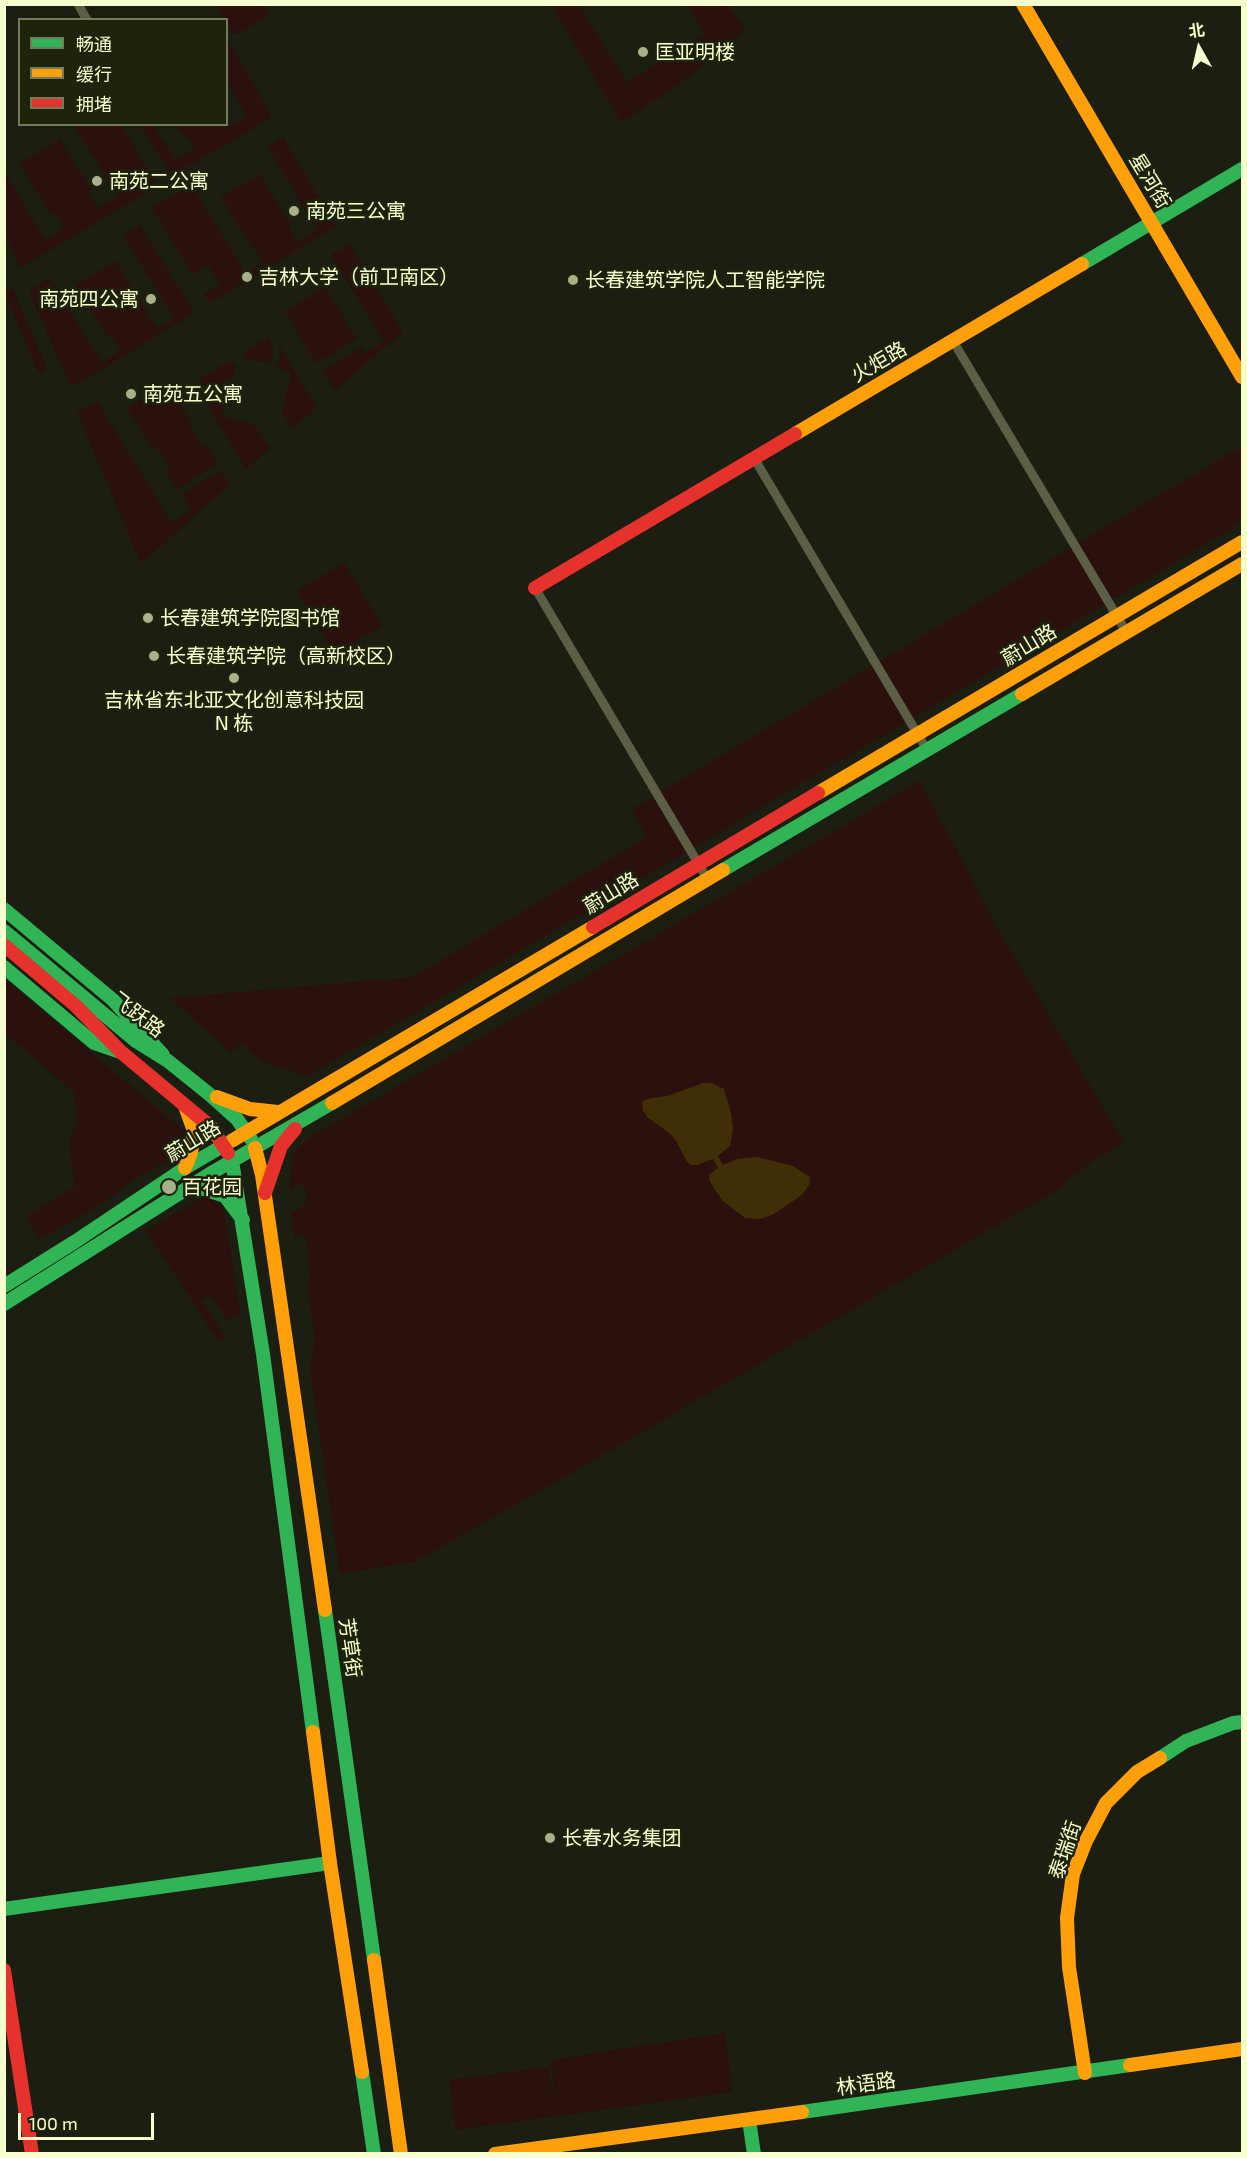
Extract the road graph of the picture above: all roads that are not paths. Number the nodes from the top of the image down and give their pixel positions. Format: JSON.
{"nodes":[{"id":1,"x":78,"y":4,"type":"edge"},
{"id":2,"x":1023,"y":4,"type":"edge"},
{"id":3,"x":86,"y":18,"type":"edge"},
{"id":4,"x":1242,"y":169,"type":"edge"},
{"id":5,"x":1152,"y":222,"type":"junction"},
{"id":6,"x":953,"y":341,"type":"junction"},
{"id":7,"x":1242,"y":377,"type":"edge"},
{"id":8,"x":754,"y":458,"type":"junction"},
{"id":9,"x":1242,"y":542,"type":"edge"},
{"id":10,"x":1242,"y":564,"type":"edge"},
{"id":11,"x":535,"y":588,"type":"joint"},
{"id":12,"x":1117,"y":616,"type":"junction"},
{"id":13,"x":1127,"y":633,"type":"junction"},
{"id":14,"x":917,"y":734,"type":"junction"},
{"id":15,"x":927,"y":750,"type":"junction"},
{"id":16,"x":698,"y":864,"type":"junction"},
{"id":17,"x":708,"y":880,"type":"junction"},
{"id":18,"x":4,"y":909,"type":"edge"},
{"id":19,"x":4,"y":931,"type":"edge"},
{"id":20,"x":4,"y":945,"type":"edge"},
{"id":21,"x":4,"y":967,"type":"edge"},
{"id":22,"x":121,"y":1052,"type":"junction"},
{"id":23,"x":168,"y":1061,"type":"junction"},
{"id":24,"x":209,"y":1094,"type":"junction"},
{"id":25,"x":185,"y":1106,"type":"junction"},
{"id":26,"x":278,"y":1113,"type":"junction"},
{"id":27,"x":301,"y":1122,"type":"junction"},
{"id":28,"x":247,"y":1131,"type":"junction"},
{"id":29,"x":224,"y":1145,"type":"junction"},
{"id":30,"x":255,"y":1148,"type":"junction"},
{"id":31,"x":232,"y":1161,"type":"junction"},
{"id":32,"x":184,"y":1168,"type":"junction"},
{"id":33,"x":192,"y":1185,"type":"junction"},
{"id":34,"x":265,"y":1193,"type":"junction"},
{"id":35,"x":243,"y":1220,"type":"junction"},
{"id":36,"x":4,"y":1286,"type":"edge"},
{"id":37,"x":4,"y":1304,"type":"edge"},
{"id":38,"x":291,"y":1369,"type":"junction"},
{"id":39,"x":265,"y":1373,"type":"junction"},
{"id":40,"x":1242,"y":1722,"type":"edge"},
{"id":41,"x":330,"y":1863,"type":"junction"},
{"id":42,"x":4,"y":1909,"type":"edge"},
{"id":43,"x":4,"y":1970,"type":"edge"},
{"id":44,"x":1242,"y":2049,"type":"edge"},
{"id":45,"x":1085,"y":2073,"type":"junction"},
{"id":46,"x":749,"y":2120,"type":"junction"},
{"id":47,"x":32,"y":2154,"type":"edge"},
{"id":48,"x":374,"y":2154,"type":"edge"},
{"id":49,"x":401,"y":2154,"type":"edge"},
{"id":50,"x":495,"y":2154,"type":"edge"},
{"id":51,"x":754,"y":2154,"type":"edge"}],
"edges":[{"from":1,"to":3,"type":"street"},
{"from":2,"to":5,"type":"main road","name":"星河街"},
{"from":4,"to":5,"type":"main road","name":"火炬路"},
{"from":5,"to":6,"type":"main road","name":"火炬路"},
{"from":5,"to":7,"type":"main road","name":"星河街"},
{"from":6,"to":8,"type":"main road","name":"火炬路"},
{"from":6,"to":12,"type":"street"},
{"from":8,"to":11,"type":"main road","name":"火炬路"},
{"from":8,"to":14,"type":"street"},
{"from":9,"to":12,"type":"main road","name":"蔚山路"},
{"from":10,"to":13,"type":"main road","name":"蔚山路"},
{"from":11,"to":16,"type":"street"},
{"from":12,"to":13,"type":"street"},
{"from":12,"to":14,"type":"main road","name":"蔚山路"},
{"from":13,"to":15,"type":"main road","name":"蔚山路"},
{"from":14,"to":15,"type":"street"},
{"from":14,"to":16,"type":"main road","name":"蔚山路"},
{"from":15,"to":17,"type":"main road","name":"蔚山路"},
{"from":16,"to":17,"type":"street"},
{"from":16,"to":26,"type":"main road","name":"蔚山路"},
{"from":17,"to":27,"type":"main road","name":"蔚山路"},
{"from":18,"to":23,"type":"main road"},
{"from":19,"to":23,"type":"main road","name":"飞跃路"},
{"from":20,"to":22,"type":"main road","name":"飞跃路"},
{"from":21,"to":22,"type":"main road"},
{"from":22,"to":25,"type":"main road","name":"飞跃路"},
{"from":23,"to":24,"type":"main road","name":"飞跃路"},
{"from":24,"to":26,"type":"main road"},
{"from":24,"to":28,"type":"main road","name":"飞跃路"},
{"from":25,"to":29,"type":"main road","name":"飞跃路"},
{"from":25,"to":32,"type":"main road"},
{"from":26,"to":28,"type":"main road","name":"蔚山路"},
{"from":27,"to":30,"type":"main road","name":"蔚山路"},
{"from":27,"to":34,"type":"main road"},
{"from":28,"to":29,"type":"main road","name":"蔚山路"},
{"from":28,"to":30,"type":"main road","name":"飞跃路"},
{"from":29,"to":31,"type":"main road","name":"飞跃路"},
{"from":29,"to":32,"type":"main road","name":"蔚山路"},
{"from":30,"to":31,"type":"main road","name":"蔚山路"},
{"from":30,"to":34,"type":"main road","name":"芳草街"},
{"from":31,"to":33,"type":"main road","name":"蔚山路"},
{"from":31,"to":35,"type":"main road"},
{"from":32,"to":36,"type":"main road","name":"蔚山路"},
{"from":33,"to":35,"type":"main road"},
{"from":33,"to":37,"type":"main road","name":"蔚山路"},
{"from":34,"to":38,"type":"main road","name":"芳草街"},
{"from":35,"to":39,"type":"main road"},
{"from":38,"to":39,"type":"main road"},
{"from":38,"to":49,"type":"main road","name":"芳草街"},
{"from":39,"to":41,"type":"main road"},
{"from":40,"to":45,"type":"main road","name":"泰瑞街"},
{"from":41,"to":42,"type":"main road"},
{"from":41,"to":48,"type":"main road"},
{"from":43,"to":47,"type":"main road"},
{"from":44,"to":45,"type":"main road","name":"林语路"},
{"from":45,"to":46,"type":"main road","name":"林语路"},
{"from":46,"to":50,"type":"main road","name":"林语路"},
{"from":46,"to":51,"type":"main road"}]}
